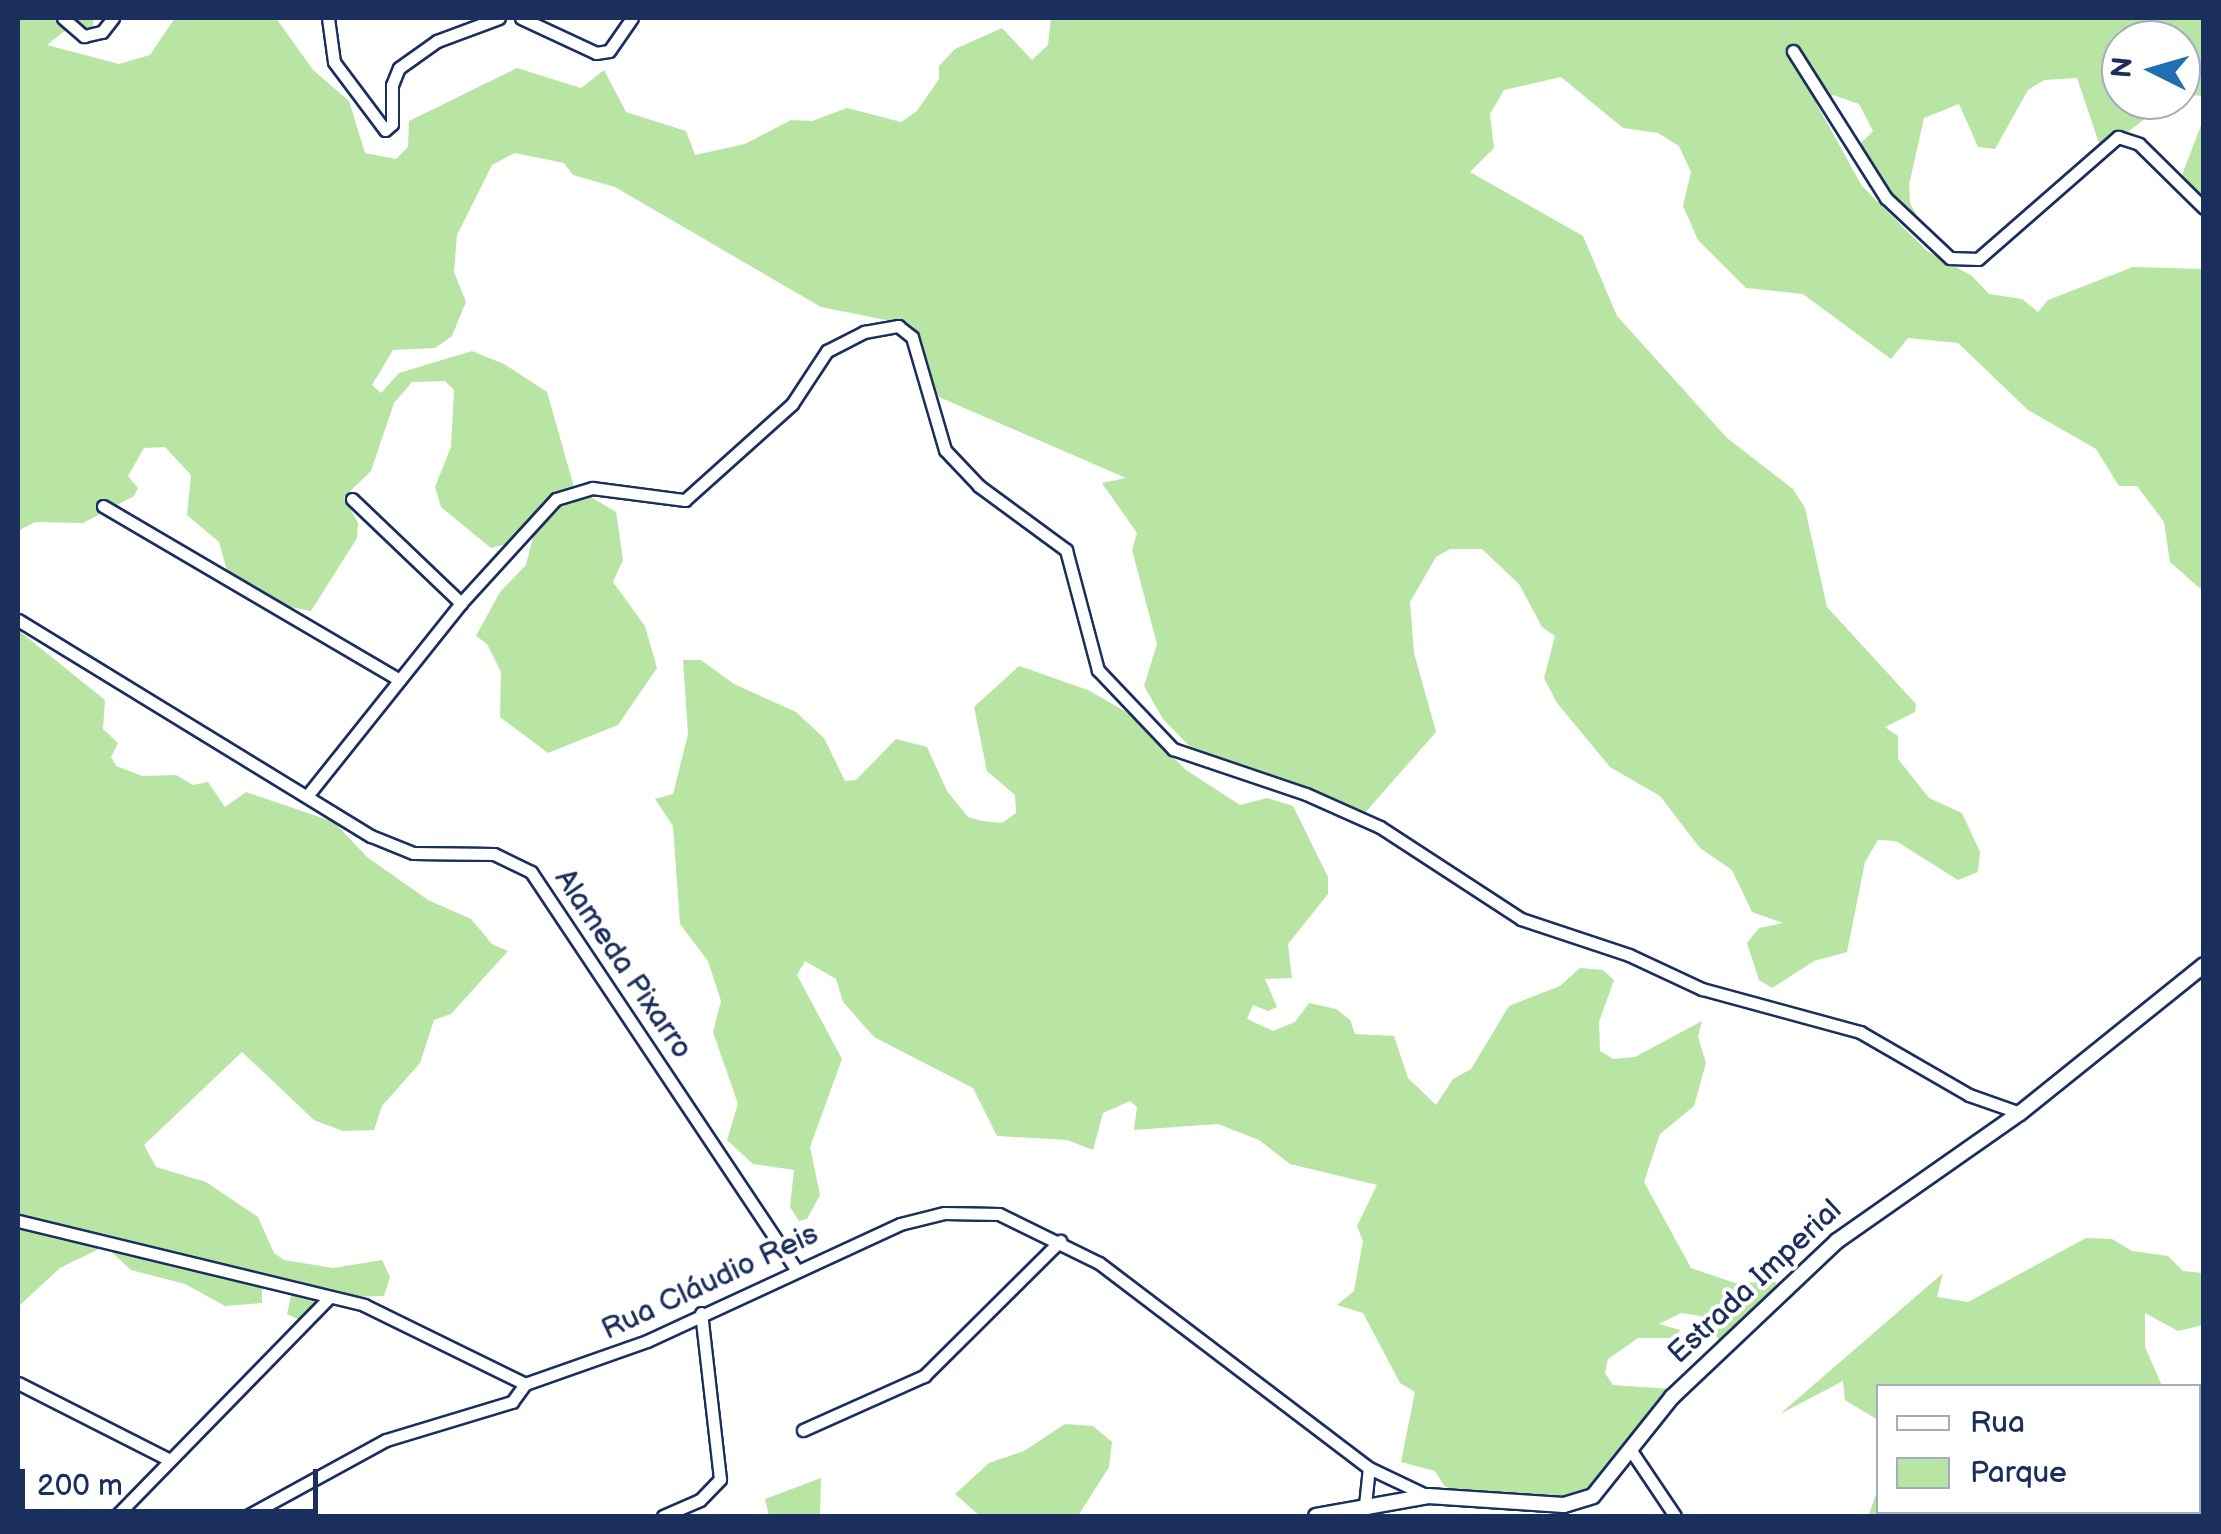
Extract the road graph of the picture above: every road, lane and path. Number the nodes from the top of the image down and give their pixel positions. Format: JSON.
{"nodes":[{"id":1,"x":64,"y":18,"type":"edge"},
{"id":2,"x":113,"y":18,"type":"edge"},
{"id":3,"x":328,"y":18,"type":"edge"},
{"id":4,"x":499,"y":18,"type":"edge"},
{"id":5,"x":522,"y":18,"type":"edge"},
{"id":6,"x":632,"y":18,"type":"edge"},
{"id":7,"x":1793,"y":51,"type":"dead end"},
{"id":8,"x":2204,"y":208,"type":"edge"},
{"id":9,"x":352,"y":499,"type":"dead end"},
{"id":10,"x":104,"y":506,"type":"dead end"},
{"id":11,"x":461,"y":603,"type":"junction"},
{"id":12,"x":18,"y":620,"type":"edge"},
{"id":13,"x":400,"y":680,"type":"junction"},
{"id":14,"x":307,"y":796,"type":"junction"},
{"id":15,"x":2204,"y":965,"type":"edge"},
{"id":16,"x":2020,"y":1113,"type":"junction"},
{"id":17,"x":18,"y":1221,"type":"edge"},
{"id":18,"x":1060,"y":1241,"type":"junction"},
{"id":19,"x":796,"y":1268,"type":"junction"},
{"id":20,"x":330,"y":1297,"type":"junction"},
{"id":21,"x":701,"y":1312,"type":"junction"},
{"id":22,"x":18,"y":1383,"type":"edge"},
{"id":23,"x":525,"y":1384,"type":"junction"},
{"id":24,"x":802,"y":1430,"type":"dead end"},
{"id":25,"x":1632,"y":1452,"type":"junction"},
{"id":26,"x":168,"y":1459,"type":"junction"},
{"id":27,"x":1369,"y":1468,"type":"junction"},
{"id":28,"x":1428,"y":1496,"type":"junction"},
{"id":29,"x":1365,"y":1505,"type":"junction"},
{"id":30,"x":116,"y":1516,"type":"edge"},
{"id":31,"x":246,"y":1516,"type":"edge"},
{"id":32,"x":663,"y":1516,"type":"edge"},
{"id":33,"x":1316,"y":1516,"type":"edge"},
{"id":34,"x":1675,"y":1516,"type":"edge"}],
"edges":[{"from":1,"to":2,"type":"street"},
{"from":3,"to":4,"type":"street"},
{"from":5,"to":6,"type":"street"},
{"from":7,"to":8,"type":"street"},
{"from":9,"to":11,"type":"street"},
{"from":10,"to":13,"type":"street"},
{"from":11,"to":13,"type":"street"},
{"from":11,"to":16,"type":"street"},
{"from":12,"to":14,"type":"street","name":"Alameda Pixarro"},
{"from":13,"to":14,"type":"street"},
{"from":14,"to":19,"type":"street","name":"Alameda Pixarro"},
{"from":15,"to":16,"type":"street","name":"Estrada Imperial"},
{"from":16,"to":25,"type":"street","name":"Estrada Imperial"},
{"from":17,"to":20,"type":"street"},
{"from":18,"to":19,"type":"street","name":"Rua Cláudio Reis"},
{"from":18,"to":24,"type":"street"},
{"from":18,"to":27,"type":"street","name":"Rua Cláudio Reis"},
{"from":19,"to":21,"type":"street","name":"Rua Cláudio Reis"},
{"from":20,"to":23,"type":"street"},
{"from":20,"to":26,"type":"street"},
{"from":21,"to":23,"type":"street","name":"Rua Cláudio Reis"},
{"from":21,"to":32,"type":"street"},
{"from":22,"to":26,"type":"street"},
{"from":23,"to":31,"type":"street","name":"Rua Cláudio Reis"},
{"from":25,"to":28,"type":"street","name":"Estrada Imperial"},
{"from":25,"to":34,"type":"street"},
{"from":26,"to":30,"type":"street"},
{"from":27,"to":28,"type":"street","name":"Rua Cláudio Reis"},
{"from":27,"to":29,"type":"street"},
{"from":28,"to":29,"type":"street","name":"Estrada Imperial"},
{"from":29,"to":33,"type":"street","name":"Estrada Imperial"}]}
